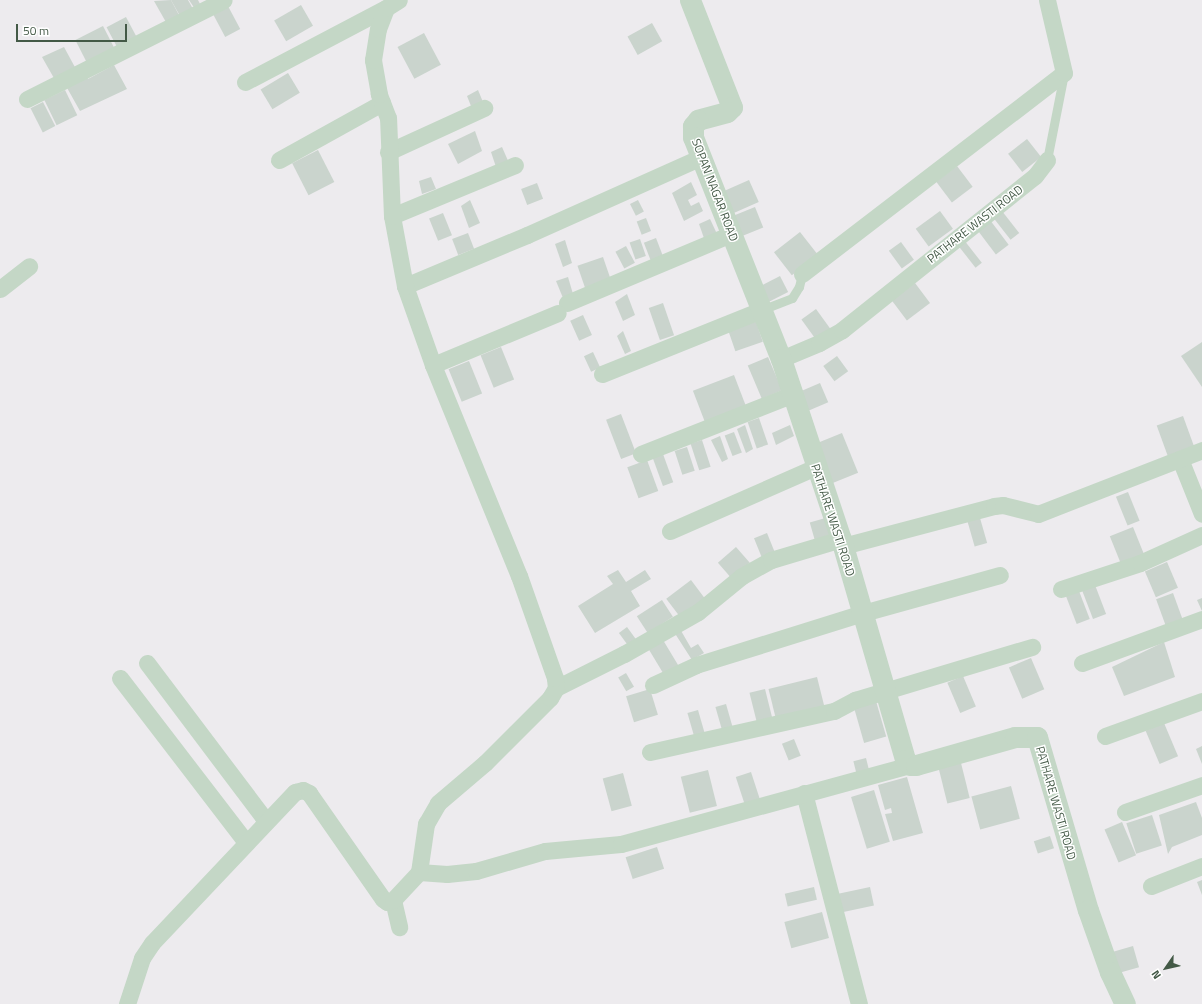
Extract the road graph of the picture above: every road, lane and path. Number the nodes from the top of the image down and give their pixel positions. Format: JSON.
{"nodes":[{"id":1,"x":224,"y":0,"type":"edge"},
{"id":2,"x":690,"y":0,"type":"edge"},
{"id":3,"x":1046,"y":0,"type":"edge"},
{"id":4,"x":393,"y":4,"type":"edge"},
{"id":5,"x":1064,"y":73,"type":"junction"},
{"id":6,"x":245,"y":82,"type":"dead end"},
{"id":7,"x":27,"y":99,"type":"dead end"},
{"id":8,"x":382,"y":103,"type":"junction"},
{"id":9,"x":484,"y":108,"type":"dead end"},
{"id":10,"x":388,"y":152,"type":"junction"},
{"id":11,"x":701,"y":157,"type":"junction"},
{"id":12,"x":279,"y":160,"type":"dead end"},
{"id":13,"x":1047,"y":160,"type":"joint"},
{"id":14,"x":515,"y":165,"type":"dead end"},
{"id":15,"x":392,"y":216,"type":"junction"},
{"id":16,"x":731,"y":234,"type":"junction"},
{"id":17,"x":29,"y":266,"type":"dead end"},
{"id":18,"x":802,"y":274,"type":"joint"},
{"id":19,"x":404,"y":286,"type":"junction"},
{"id":20,"x":0,"y":289,"type":"edge"},
{"id":21,"x":761,"y":310,"type":"junction"},
{"id":22,"x":781,"y":358,"type":"junction"},
{"id":23,"x":433,"y":365,"type":"junction"},
{"id":24,"x":602,"y":374,"type":"dead end"},
{"id":25,"x":791,"y":395,"type":"junction"},
{"id":26,"x":1202,"y":450,"type":"edge"},
{"id":27,"x":641,"y":454,"type":"dead end"},
{"id":28,"x":1180,"y":459,"type":"junction"},
{"id":29,"x":816,"y":467,"type":"junction"},
{"id":30,"x":1202,"y":514,"type":"edge"},
{"id":31,"x":670,"y":531,"type":"dead end"},
{"id":32,"x":1202,"y":536,"type":"edge"},
{"id":33,"x":842,"y":542,"type":"junction"},
{"id":34,"x":1000,"y":575,"type":"dead end"},
{"id":35,"x":1061,"y":589,"type":"dead end"},
{"id":36,"x":863,"y":613,"type":"junction"},
{"id":37,"x":1202,"y":619,"type":"edge"},
{"id":38,"x":1032,"y":647,"type":"dead end"},
{"id":39,"x":147,"y":663,"type":"dead end"},
{"id":40,"x":1082,"y":663,"type":"dead end"},
{"id":41,"x":120,"y":678,"type":"dead end"},
{"id":42,"x":653,"y":685,"type":"dead end"},
{"id":43,"x":556,"y":688,"type":"junction"},
{"id":44,"x":886,"y":692,"type":"junction"},
{"id":45,"x":1202,"y":701,"type":"edge"},
{"id":46,"x":1105,"y":736,"type":"dead end"},
{"id":47,"x":650,"y":752,"type":"dead end"},
{"id":48,"x":910,"y":765,"type":"junction"},
{"id":49,"x":1202,"y":785,"type":"edge"},
{"id":50,"x":804,"y":793,"type":"junction"},
{"id":51,"x":1125,"y":812,"type":"dead end"},
{"id":52,"x":266,"y":821,"type":"junction"},
{"id":53,"x":246,"y":842,"type":"junction"},
{"id":54,"x":1202,"y":866,"type":"edge"},
{"id":55,"x":419,"y":872,"type":"junction"},
{"id":56,"x":1151,"y":886,"type":"dead end"},
{"id":57,"x":392,"y":900,"type":"junction"},
{"id":58,"x":399,"y":927,"type":"dead end"},
{"id":59,"x":127,"y":1004,"type":"edge"},
{"id":60,"x":859,"y":1004,"type":"edge"},
{"id":61,"x":1125,"y":1004,"type":"edge"}],
"edges":[{"from":1,"to":7,"type":"street"},
{"from":2,"to":11,"type":"street","name":"SOPAN NAGAR ROAD"},
{"from":3,"to":5,"type":"street","name":"PATHARE WASTI ROAD"},
{"from":4,"to":6,"type":"street"},
{"from":4,"to":8,"type":"street"},
{"from":5,"to":13,"type":"lane","name":"PATHARE WASTI ROAD"},
{"from":5,"to":18,"type":"street"},
{"from":8,"to":10,"type":"street"},
{"from":8,"to":12,"type":"street"},
{"from":9,"to":10,"type":"street"},
{"from":10,"to":15,"type":"street"},
{"from":11,"to":16,"type":"street","name":"SOPAN NAGAR ROAD"},
{"from":11,"to":19,"type":"street"},
{"from":13,"to":22,"type":"street","name":"PATHARE WASTI ROAD"},
{"from":14,"to":15,"type":"street"},
{"from":15,"to":19,"type":"street"},
{"from":16,"to":21,"type":"street","name":"SOPAN NAGAR ROAD"},
{"from":16,"to":23,"type":"street"},
{"from":17,"to":20,"type":"street"},
{"from":18,"to":21,"type":"lane"},
{"from":19,"to":23,"type":"street"},
{"from":21,"to":22,"type":"street","name":"SOPAN NAGAR ROAD"},
{"from":21,"to":24,"type":"street"},
{"from":22,"to":25,"type":"street","name":"PATHARE WASTI ROAD"},
{"from":23,"to":43,"type":"street"},
{"from":25,"to":27,"type":"street"},
{"from":25,"to":29,"type":"street","name":"PATHARE WASTI ROAD"},
{"from":26,"to":28,"type":"street"},
{"from":28,"to":30,"type":"street"},
{"from":28,"to":33,"type":"street"},
{"from":29,"to":31,"type":"street"},
{"from":29,"to":33,"type":"street","name":"PATHARE WASTI ROAD"},
{"from":32,"to":35,"type":"street"},
{"from":33,"to":36,"type":"street","name":"PATHARE WASTI ROAD"},
{"from":33,"to":43,"type":"street"},
{"from":34,"to":36,"type":"street"},
{"from":36,"to":42,"type":"street"},
{"from":36,"to":44,"type":"street","name":"PATHARE WASTI ROAD"},
{"from":37,"to":40,"type":"street"},
{"from":38,"to":44,"type":"street"},
{"from":39,"to":52,"type":"street"},
{"from":41,"to":53,"type":"street"},
{"from":43,"to":55,"type":"street"},
{"from":44,"to":47,"type":"street"},
{"from":44,"to":48,"type":"street","name":"PATHARE WASTI ROAD"},
{"from":45,"to":46,"type":"street"},
{"from":48,"to":50,"type":"street"},
{"from":48,"to":61,"type":"street","name":"PATHARE WASTI ROAD"},
{"from":49,"to":51,"type":"street"},
{"from":50,"to":55,"type":"street"},
{"from":50,"to":60,"type":"street"},
{"from":52,"to":53,"type":"street"},
{"from":52,"to":57,"type":"street"},
{"from":53,"to":59,"type":"street"},
{"from":54,"to":56,"type":"street"},
{"from":55,"to":57,"type":"street"},
{"from":57,"to":58,"type":"street"}]}
